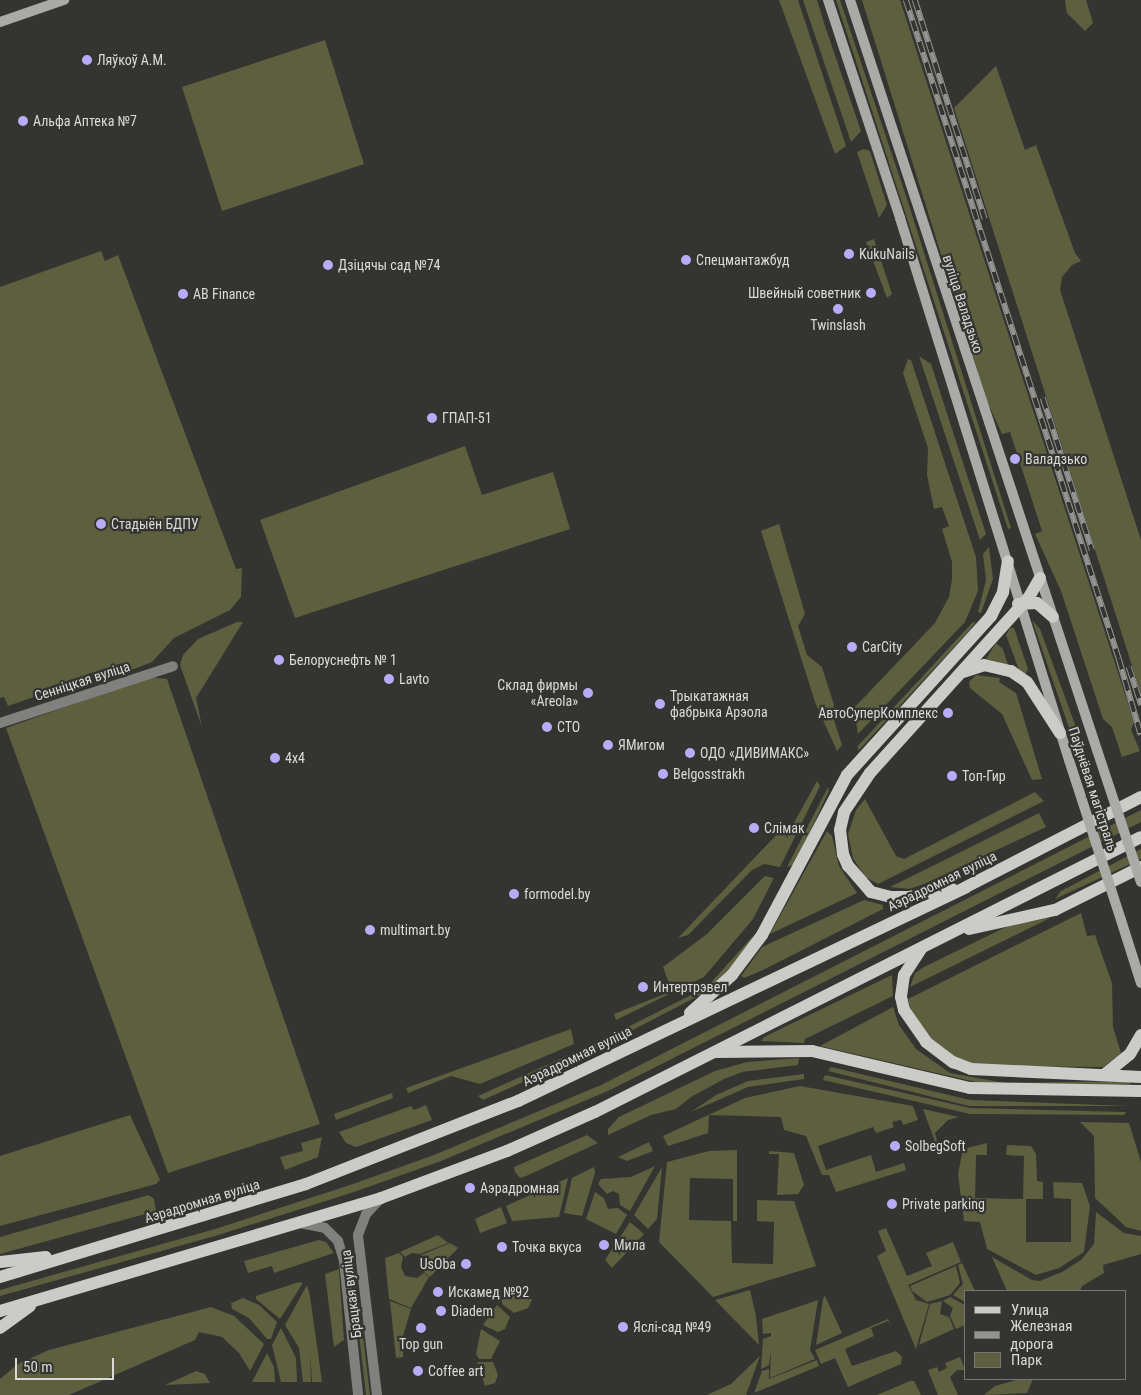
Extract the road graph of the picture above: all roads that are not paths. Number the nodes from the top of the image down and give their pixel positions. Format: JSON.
{"nodes":[{"id":1,"x":64,"y":0,"type":"edge"},
{"id":2,"x":828,"y":0,"type":"edge"},
{"id":3,"x":850,"y":0,"type":"edge"},
{"id":4,"x":0,"y":22,"type":"edge"},
{"id":5,"x":1008,"y":561,"type":"junction"},
{"id":6,"x":1040,"y":578,"type":"junction"},
{"id":7,"x":1022,"y":604,"type":"junction"},
{"id":8,"x":991,"y":616,"type":"junction"},
{"id":9,"x":1053,"y":616,"type":"junction"},
{"id":10,"x":173,"y":666,"type":"dead end"},
{"id":11,"x":959,"y":674,"type":"junction"},
{"id":12,"x":0,"y":723,"type":"edge"},
{"id":13,"x":1060,"y":733,"type":"junction"},
{"id":14,"x":1141,"y":797,"type":"edge"},
{"id":15,"x":1141,"y":837,"type":"edge"},
{"id":16,"x":1141,"y":866,"type":"edge"},
{"id":17,"x":1141,"y":882,"type":"edge"},
{"id":18,"x":966,"y":887,"type":"junction"},
{"id":19,"x":949,"y":934,"type":"junction"},
{"id":20,"x":927,"y":944,"type":"junction"},
{"id":21,"x":1141,"y":982,"type":"edge"},
{"id":22,"x":668,"y":1029,"type":"junction"},
{"id":23,"x":1141,"y":1035,"type":"edge"},
{"id":24,"x":711,"y":1052,"type":"junction"},
{"id":25,"x":1104,"y":1075,"type":"junction"},
{"id":26,"x":1141,"y":1077,"type":"edge"},
{"id":27,"x":1141,"y":1091,"type":"edge"},
{"id":28,"x":381,"y":1198,"type":"junction"},
{"id":29,"x":300,"y":1223,"type":"junction"},
{"id":30,"x":86,"y":1252,"type":"junction"},
{"id":31,"x":0,"y":1262,"type":"edge"},
{"id":32,"x":0,"y":1277,"type":"edge"},
{"id":33,"x":37,"y":1300,"type":"junction"},
{"id":34,"x":0,"y":1311,"type":"edge"},
{"id":35,"x":0,"y":1328,"type":"edge"},
{"id":36,"x":358,"y":1395,"type":"edge"},
{"id":37,"x":377,"y":1395,"type":"edge"}],
"edges":[{"from":1,"to":4,"type":"main road"},
{"from":2,"to":5,"type":"main road"},
{"from":3,"to":6,"type":"main road","name":"вуліца Валадзько"},
{"from":5,"to":7,"type":"main road"},
{"from":5,"to":8,"type":"main road"},
{"from":6,"to":7,"type":"main road"},
{"from":6,"to":9,"type":"main road","name":"вуліца Валадзько"},
{"from":7,"to":8,"type":"main road"},
{"from":7,"to":9,"type":"main road"},
{"from":7,"to":11,"type":"main road"},
{"from":7,"to":13,"type":"main road","name":"Паўднёвая магістраль"},
{"from":8,"to":22,"type":"main road"},
{"from":9,"to":17,"type":"main road","name":"Паўднёвая магістраль","bridge":true},
{"from":10,"to":12,"type":"street","name":"Сенніцкая вуліца"},
{"from":11,"to":13,"type":"main road"},
{"from":11,"to":18,"type":"main road"},
{"from":13,"to":21,"type":"main road","name":"Паўднёвая магістраль","bridge":true},
{"from":14,"to":18,"type":"main road","name":"Аэрадромная вуліца"},
{"from":15,"to":19,"type":"main road"},
{"from":16,"to":19,"type":"main road"},
{"from":18,"to":22,"type":"main road","name":"Аэрадромная вуліца"},
{"from":19,"to":20,"type":"main road"},
{"from":20,"to":24,"type":"main road"},
{"from":20,"to":25,"type":"main road"},
{"from":22,"to":30,"type":"main road","name":"Аэрадромная вуліца"},
{"from":23,"to":25,"type":"main road"},
{"from":24,"to":27,"type":"main road"},
{"from":24,"to":28,"type":"main road"},
{"from":25,"to":26,"type":"main road"},
{"from":28,"to":29,"type":"main road"},
{"from":28,"to":37,"type":"street","name":"Брацкая вуліца"},
{"from":29,"to":33,"type":"main road"},
{"from":29,"to":36,"type":"street","name":"Брацкая вуліца"},
{"from":30,"to":31,"type":"main road"},
{"from":30,"to":32,"type":"main road","name":"Аэрадромная вуліца"},
{"from":33,"to":34,"type":"main road"},
{"from":33,"to":35,"type":"main road"}]}
